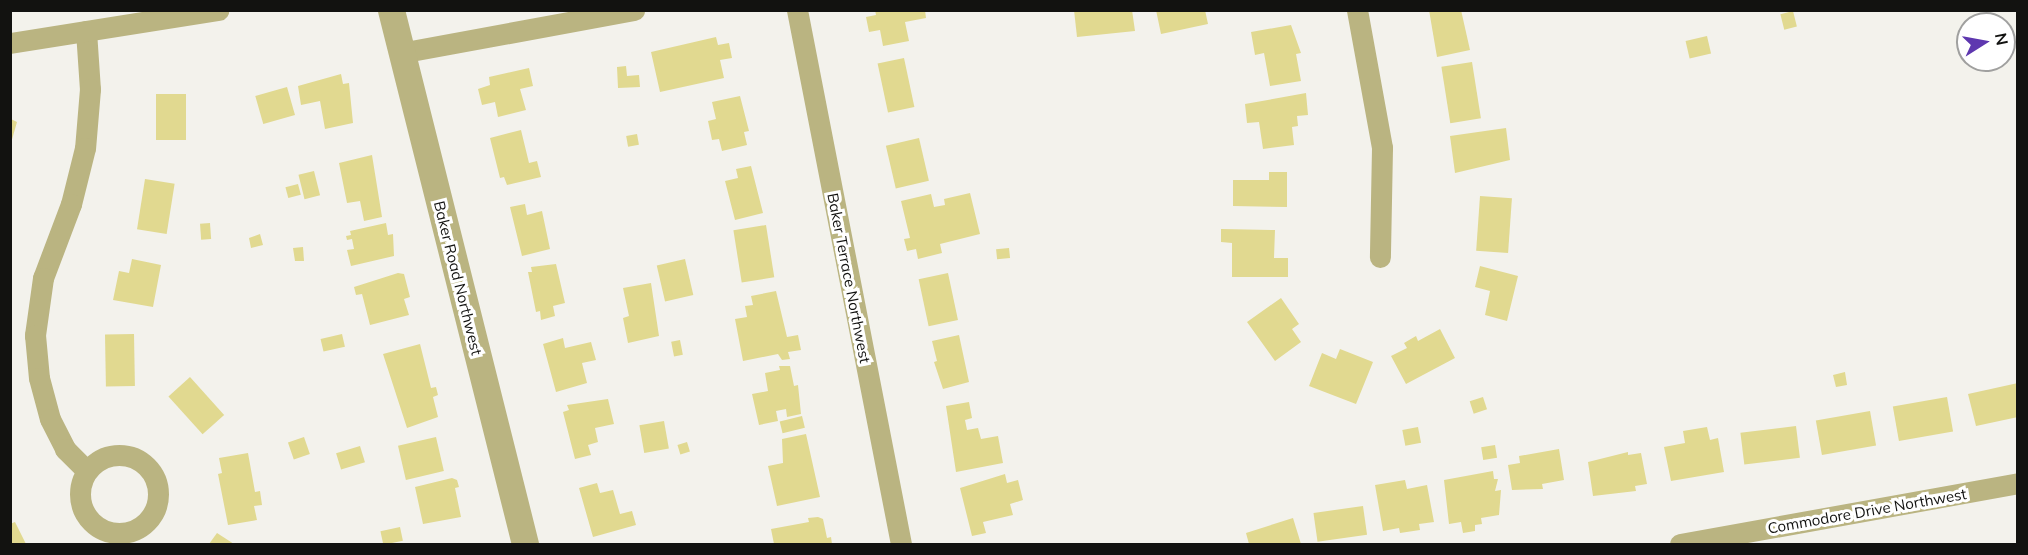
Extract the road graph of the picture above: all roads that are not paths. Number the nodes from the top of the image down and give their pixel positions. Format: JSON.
{"nodes":[{"id":1,"x":218,"y":10,"type":"edge"},
{"id":2,"x":391,"y":10,"type":"edge"},
{"id":3,"x":634,"y":10,"type":"edge"},
{"id":4,"x":796,"y":10,"type":"edge"},
{"id":5,"x":1357,"y":10,"type":"edge"},
{"id":6,"x":86,"y":31,"type":"junction"},
{"id":7,"x":10,"y":43,"type":"edge"},
{"id":8,"x":400,"y":53,"type":"junction"},
{"id":9,"x":1380,"y":257,"type":"dead end"},
{"id":10,"x":87,"y":471,"type":"dead end"},
{"id":11,"x":2018,"y":483,"type":"edge"},
{"id":12,"x":525,"y":544,"type":"edge"},
{"id":13,"x":902,"y":544,"type":"edge"},
{"id":14,"x":1680,"y":544,"type":"edge"}],
"edges":[{"from":1,"to":6,"type":"street"},
{"from":2,"to":8,"type":"street","name":"Baker Road Northwest"},
{"from":3,"to":8,"type":"street"},
{"from":4,"to":13,"type":"street","name":"Baker Terrace Northwest"},
{"from":5,"to":9,"type":"street"},
{"from":6,"to":7,"type":"street"},
{"from":6,"to":10,"type":"street"},
{"from":8,"to":12,"type":"street","name":"Baker Road Northwest"},
{"from":11,"to":14,"type":"street","name":"Commodore Drive Northwest"}]}
